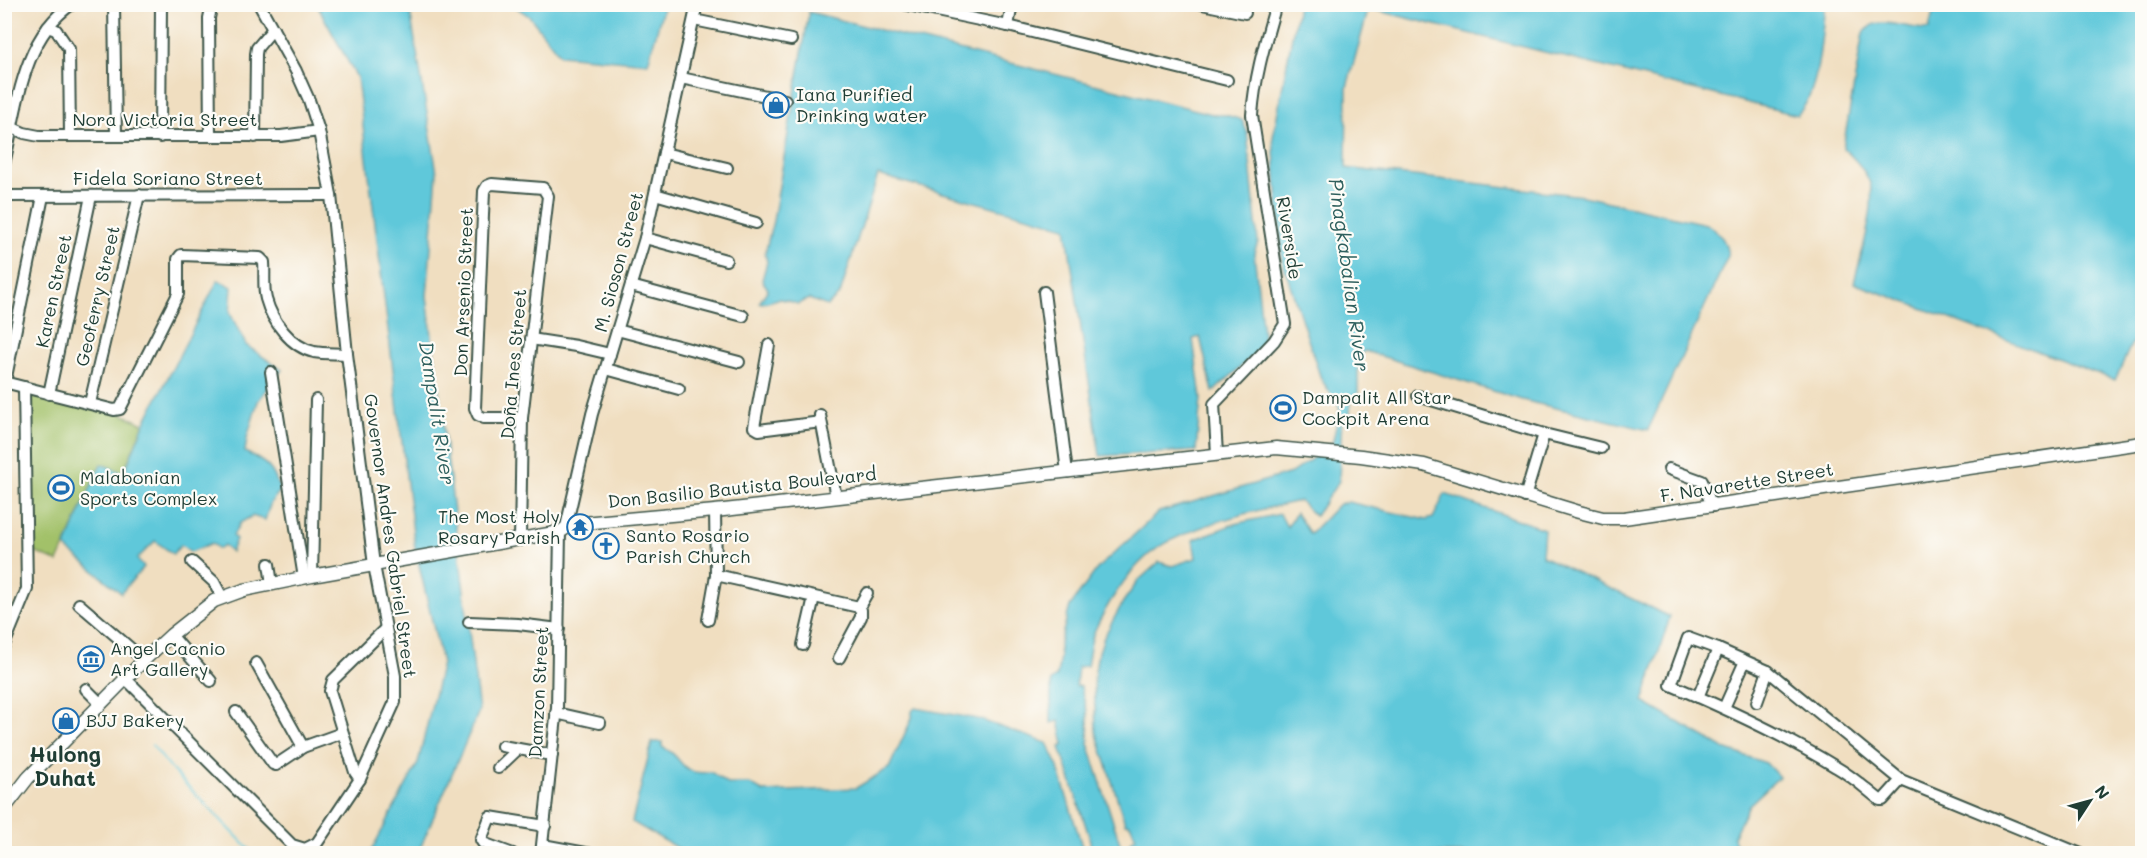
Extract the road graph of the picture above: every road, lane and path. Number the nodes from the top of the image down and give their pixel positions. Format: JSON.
{"nodes":[{"id":1,"x":72,"y":4,"type":"edge"},
{"id":2,"x":114,"y":4,"type":"edge"},
{"id":3,"x":161,"y":4,"type":"edge"},
{"id":4,"x":212,"y":4,"type":"edge"},
{"id":5,"x":259,"y":4,"type":"edge"},
{"id":6,"x":697,"y":4,"type":"edge"},
{"id":7,"x":903,"y":4,"type":"edge"},
{"id":8,"x":1012,"y":4,"type":"edge"},
{"id":9,"x":1202,"y":4,"type":"edge"},
{"id":10,"x":1276,"y":4,"type":"edge"},
{"id":11,"x":1245,"y":13,"type":"dead end"},
{"id":12,"x":693,"y":20,"type":"junction"},
{"id":13,"x":1008,"y":26,"type":"junction"},
{"id":14,"x":48,"y":27,"type":"junction"},
{"id":15,"x":273,"y":28,"type":"junction"},
{"id":16,"x":791,"y":40,"type":"dead end"},
{"id":17,"x":681,"y":78,"type":"junction"},
{"id":18,"x":1227,"y":80,"type":"dead end"},
{"id":19,"x":785,"y":100,"type":"dead end"},
{"id":20,"x":13,"y":128,"type":"junction"},
{"id":21,"x":319,"y":131,"type":"junction"},
{"id":22,"x":70,"y":136,"type":"junction"},
{"id":23,"x":116,"y":136,"type":"junction"},
{"id":24,"x":210,"y":136,"type":"junction"},
{"id":25,"x":160,"y":137,"type":"junction"},
{"id":26,"x":255,"y":137,"type":"junction"},
{"id":27,"x":664,"y":153,"type":"junction"},
{"id":28,"x":4,"y":164,"type":"edge"},
{"id":29,"x":727,"y":168,"type":"dead end"},
{"id":30,"x":546,"y":191,"type":"joint"},
{"id":31,"x":655,"y":194,"type":"junction"},
{"id":32,"x":139,"y":195,"type":"junction"},
{"id":33,"x":331,"y":195,"type":"junction"},
{"id":34,"x":4,"y":196,"type":"edge"},
{"id":35,"x":43,"y":196,"type":"junction"},
{"id":36,"x":91,"y":196,"type":"junction"},
{"id":37,"x":756,"y":223,"type":"dead end"},
{"id":38,"x":645,"y":238,"type":"junction"},
{"id":39,"x":726,"y":260,"type":"dead end"},
{"id":40,"x":631,"y":286,"type":"junction"},
{"id":41,"x":1044,"y":292,"type":"dead end"},
{"id":42,"x":742,"y":316,"type":"dead end"},
{"id":43,"x":617,"y":330,"type":"junction"},
{"id":44,"x":531,"y":339,"type":"junction"},
{"id":45,"x":769,"y":345,"type":"dead end"},
{"id":46,"x":347,"y":354,"type":"junction"},
{"id":47,"x":610,"y":354,"type":"junction"},
{"id":48,"x":739,"y":362,"type":"dead end"},
{"id":49,"x":606,"y":369,"type":"junction"},
{"id":50,"x":271,"y":372,"type":"dead end"},
{"id":51,"x":5,"y":382,"type":"edge"},
{"id":52,"x":24,"y":387,"type":"junction"},
{"id":53,"x":679,"y":389,"type":"dead end"},
{"id":54,"x":49,"y":394,"type":"junction"},
{"id":55,"x":1418,"y":396,"type":"dead end"},
{"id":56,"x":316,"y":400,"type":"dead end"},
{"id":57,"x":90,"y":404,"type":"junction"},
{"id":58,"x":522,"y":418,"type":"junction"},
{"id":59,"x":1544,"y":434,"type":"junction"},
{"id":60,"x":2142,"y":443,"type":"edge"},
{"id":61,"x":1601,"y":448,"type":"dead end"},
{"id":62,"x":1217,"y":454,"type":"junction"},
{"id":63,"x":1361,"y":456,"type":"joint"},
{"id":64,"x":1669,"y":469,"type":"dead end"},
{"id":65,"x":1067,"y":472,"type":"junction"},
{"id":66,"x":836,"y":497,"type":"junction"},
{"id":67,"x":1525,"y":497,"type":"junction"},
{"id":68,"x":1713,"y":506,"type":"junction"},
{"id":69,"x":715,"y":511,"type":"junction"},
{"id":70,"x":563,"y":530,"type":"junction"},
{"id":71,"x":520,"y":540,"type":"junction"},
{"id":72,"x":192,"y":562,"type":"dead end"},
{"id":73,"x":269,"y":564,"type":"dead end"},
{"id":74,"x":374,"y":565,"type":"junction"},
{"id":75,"x":716,"y":575,"type":"junction"},
{"id":76,"x":308,"y":577,"type":"junction"},
{"id":77,"x":272,"y":584,"type":"junction"},
{"id":78,"x":867,"y":592,"type":"dead end"},
{"id":79,"x":222,"y":597,"type":"junction"},
{"id":80,"x":814,"y":597,"type":"junction"},
{"id":81,"x":79,"y":604,"type":"dead end"},
{"id":82,"x":859,"y":607,"type":"junction"},
{"id":83,"x":708,"y":620,"type":"dead end"},
{"id":84,"x":469,"y":622,"type":"dead end"},
{"id":85,"x":385,"y":629,"type":"junction"},
{"id":86,"x":559,"y":629,"type":"junction"},
{"id":87,"x":171,"y":635,"type":"junction"},
{"id":88,"x":4,"y":645,"type":"edge"},
{"id":89,"x":803,"y":645,"type":"dead end"},
{"id":90,"x":1718,"y":649,"type":"junction"},
{"id":91,"x":839,"y":658,"type":"dead end"},
{"id":92,"x":144,"y":660,"type":"junction"},
{"id":93,"x":1745,"y":661,"type":"junction"},
{"id":94,"x":256,"y":663,"type":"dead end"},
{"id":95,"x":1768,"y":671,"type":"junction"},
{"id":96,"x":126,"y":679,"type":"junction"},
{"id":97,"x":211,"y":681,"type":"dead end"},
{"id":98,"x":86,"y":690,"type":"dead end"},
{"id":99,"x":1698,"y":697,"type":"junction"},
{"id":100,"x":1758,"y":702,"type":"dead end"},
{"id":101,"x":101,"y":704,"type":"junction"},
{"id":102,"x":1724,"y":708,"type":"junction"},
{"id":103,"x":236,"y":712,"type":"dead end"},
{"id":104,"x":556,"y":712,"type":"junction"},
{"id":105,"x":600,"y":723,"type":"dead end"},
{"id":106,"x":342,"y":733,"type":"junction"},
{"id":107,"x":501,"y":746,"type":"dead end"},
{"id":108,"x":303,"y":747,"type":"junction"},
{"id":109,"x":518,"y":749,"type":"junction"},
{"id":110,"x":552,"y":755,"type":"junction"},
{"id":111,"x":498,"y":768,"type":"dead end"},
{"id":112,"x":360,"y":779,"type":"junction"},
{"id":113,"x":1901,"y":780,"type":"junction"},
{"id":114,"x":4,"y":809,"type":"edge"},
{"id":115,"x":545,"y":826,"type":"junction"},
{"id":116,"x":542,"y":849,"type":"edge"},
{"id":117,"x":513,"y":854,"type":"edge"},
{"id":118,"x":591,"y":854,"type":"edge"},
{"id":119,"x":2081,"y":854,"type":"edge"}],
"edges":[{"from":1,"to":14,"type":"street"},
{"from":2,"to":23,"type":"street"},
{"from":3,"to":25,"type":"street"},
{"from":4,"to":24,"type":"street"},
{"from":5,"to":15,"type":"street","name":"Governor Andres Gabriel Street"},
{"from":6,"to":12,"type":"street","name":"M. Sioson Street"},
{"from":7,"to":13,"type":"street"},
{"from":8,"to":13,"type":"street"},
{"from":9,"to":11,"type":"street"},
{"from":10,"to":62,"type":"street","name":"Riverside"},
{"from":12,"to":16,"type":"street"},
{"from":12,"to":17,"type":"street","name":"M. Sioson Street"},
{"from":13,"to":18,"type":"street"},
{"from":14,"to":20,"type":"street"},
{"from":14,"to":22,"type":"street"},
{"from":15,"to":21,"type":"street","name":"Governor Andres Gabriel Street"},
{"from":15,"to":26,"type":"street"},
{"from":17,"to":19,"type":"street"},
{"from":17,"to":27,"type":"street","name":"M. Sioson Street"},
{"from":20,"to":22,"type":"street","name":"Nora Victoria Street"},
{"from":20,"to":28,"type":"street"},
{"from":21,"to":26,"type":"street","name":"Nora Victoria Street"},
{"from":21,"to":33,"type":"street","name":"Governor Andres Gabriel Street"},
{"from":22,"to":23,"type":"street","name":"Nora Victoria Street"},
{"from":23,"to":25,"type":"street","name":"Nora Victoria Street"},
{"from":24,"to":25,"type":"street","name":"Nora Victoria Street"},
{"from":24,"to":26,"type":"street","name":"Nora Victoria Street"},
{"from":27,"to":29,"type":"street"},
{"from":27,"to":31,"type":"street","name":"M. Sioson Street"},
{"from":30,"to":44,"type":"street","name":"Doña Ines Street"},
{"from":30,"to":58,"type":"street","name":"Don Arsenio Street"},
{"from":31,"to":37,"type":"street"},
{"from":31,"to":38,"type":"street","name":"M. Sioson Street"},
{"from":32,"to":33,"type":"street","name":"Fidela Soriano Street"},
{"from":32,"to":36,"type":"street","name":"Fidela Soriano Street"},
{"from":32,"to":57,"type":"street","name":"Geoferry Street"},
{"from":33,"to":46,"type":"street","name":"Governor Andres Gabriel Street"},
{"from":34,"to":35,"type":"street","name":"Fidela Soriano Street"},
{"from":35,"to":36,"type":"street","name":"Fidela Soriano Street"},
{"from":35,"to":51,"type":"street"},
{"from":36,"to":54,"type":"street","name":"Karen Street"},
{"from":38,"to":39,"type":"street"},
{"from":38,"to":40,"type":"street","name":"M. Sioson Street"},
{"from":40,"to":42,"type":"street"},
{"from":40,"to":43,"type":"street","name":"M. Sioson Street"},
{"from":41,"to":65,"type":"street"},
{"from":43,"to":47,"type":"street","name":"M. Sioson Street"},
{"from":43,"to":48,"type":"street"},
{"from":44,"to":47,"type":"street"},
{"from":44,"to":58,"type":"street","name":"Doña Ines Street"},
{"from":45,"to":66,"type":"street"},
{"from":46,"to":57,"type":"street"},
{"from":46,"to":74,"type":"street","name":"Governor Andres Gabriel Street"},
{"from":47,"to":49,"type":"street","name":"M. Sioson Street"},
{"from":49,"to":53,"type":"street"},
{"from":49,"to":70,"type":"street","name":"M. Sioson Street"},
{"from":50,"to":76,"type":"street"},
{"from":51,"to":52,"type":"street"},
{"from":52,"to":54,"type":"street"},
{"from":52,"to":88,"type":"street"},
{"from":54,"to":57,"type":"street"},
{"from":55,"to":59,"type":"street"},
{"from":56,"to":76,"type":"street"},
{"from":58,"to":71,"type":"street","name":"Doña Ines Street"},
{"from":59,"to":61,"type":"street"},
{"from":59,"to":67,"type":"street"},
{"from":60,"to":68,"type":"main road","name":"F. Navarette Street"},
{"from":62,"to":63,"type":"main road","name":"Don Basilio Bautista Boulevard"},
{"from":62,"to":65,"type":"main road","name":"Don Basilio Bautista Boulevard"},
{"from":63,"to":67,"type":"main road","name":"F. Navarette Street"},
{"from":64,"to":68,"type":"street"},
{"from":65,"to":66,"type":"main road","name":"Don Basilio Bautista Boulevard"},
{"from":66,"to":69,"type":"main road","name":"Don Basilio Bautista Boulevard"},
{"from":67,"to":68,"type":"main road","name":"F. Navarette Street"},
{"from":69,"to":70,"type":"main road","name":"Don Basilio Bautista Boulevard"},
{"from":69,"to":75,"type":"street"},
{"from":70,"to":71,"type":"main road","name":"Don Basilio Bautista Boulevard"},
{"from":70,"to":86,"type":"street","name":"Damzon Street"},
{"from":71,"to":74,"type":"main road","name":"Don Basilio Bautista Boulevard"},
{"from":72,"to":79,"type":"street"},
{"from":73,"to":77,"type":"street"},
{"from":74,"to":76,"type":"main road","name":"Don Basilio Bautista Boulevard"},
{"from":74,"to":85,"type":"street","name":"Governor Andres Gabriel Street"},
{"from":75,"to":80,"type":"street"},
{"from":75,"to":83,"type":"street"},
{"from":76,"to":77,"type":"main road","name":"Don Basilio Bautista Boulevard"},
{"from":77,"to":79,"type":"main road","name":"Don Basilio Bautista Boulevard"},
{"from":78,"to":82,"type":"street"},
{"from":79,"to":87,"type":"main road","name":"Don Basilio Bautista Boulevard"},
{"from":80,"to":82,"type":"street"},
{"from":80,"to":89,"type":"street"},
{"from":81,"to":92,"type":"street"},
{"from":82,"to":91,"type":"street"},
{"from":84,"to":86,"type":"street"},
{"from":85,"to":106,"type":"street"},
{"from":85,"to":112,"type":"street","name":"Governor Andres Gabriel Street"},
{"from":86,"to":104,"type":"street","name":"Damzon Street"},
{"from":87,"to":92,"type":"main road","name":"Don Basilio Bautista Boulevard"},
{"from":87,"to":97,"type":"street"},
{"from":90,"to":93,"type":"street"},
{"from":90,"to":99,"type":"street"},
{"from":90,"to":99,"type":"street"},
{"from":92,"to":96,"type":"main road","name":"Don Basilio Bautista Boulevard"},
{"from":93,"to":95,"type":"street"},
{"from":93,"to":102,"type":"street"},
{"from":94,"to":108,"type":"street"},
{"from":95,"to":100,"type":"street"},
{"from":95,"to":113,"type":"street"},
{"from":96,"to":101,"type":"main road","name":"Don Basilio Bautista Boulevard"},
{"from":96,"to":112,"type":"street","name":"Governor Andres Gabriel Street"},
{"from":98,"to":101,"type":"street"},
{"from":99,"to":102,"type":"street"},
{"from":101,"to":114,"type":"main road","name":"Don Basilio Bautista Boulevard"},
{"from":102,"to":113,"type":"street"},
{"from":103,"to":108,"type":"street"},
{"from":104,"to":105,"type":"street"},
{"from":104,"to":110,"type":"street","name":"Damzon Street"},
{"from":106,"to":108,"type":"street"},
{"from":106,"to":112,"type":"street"},
{"from":107,"to":109,"type":"street"},
{"from":109,"to":110,"type":"street"},
{"from":109,"to":111,"type":"street"},
{"from":110,"to":115,"type":"street","name":"Damzon Street"},
{"from":113,"to":119,"type":"street"},
{"from":115,"to":116,"type":"street","name":"Damzon Street"},
{"from":115,"to":117,"type":"street"},
{"from":116,"to":118,"type":"street"}]}
